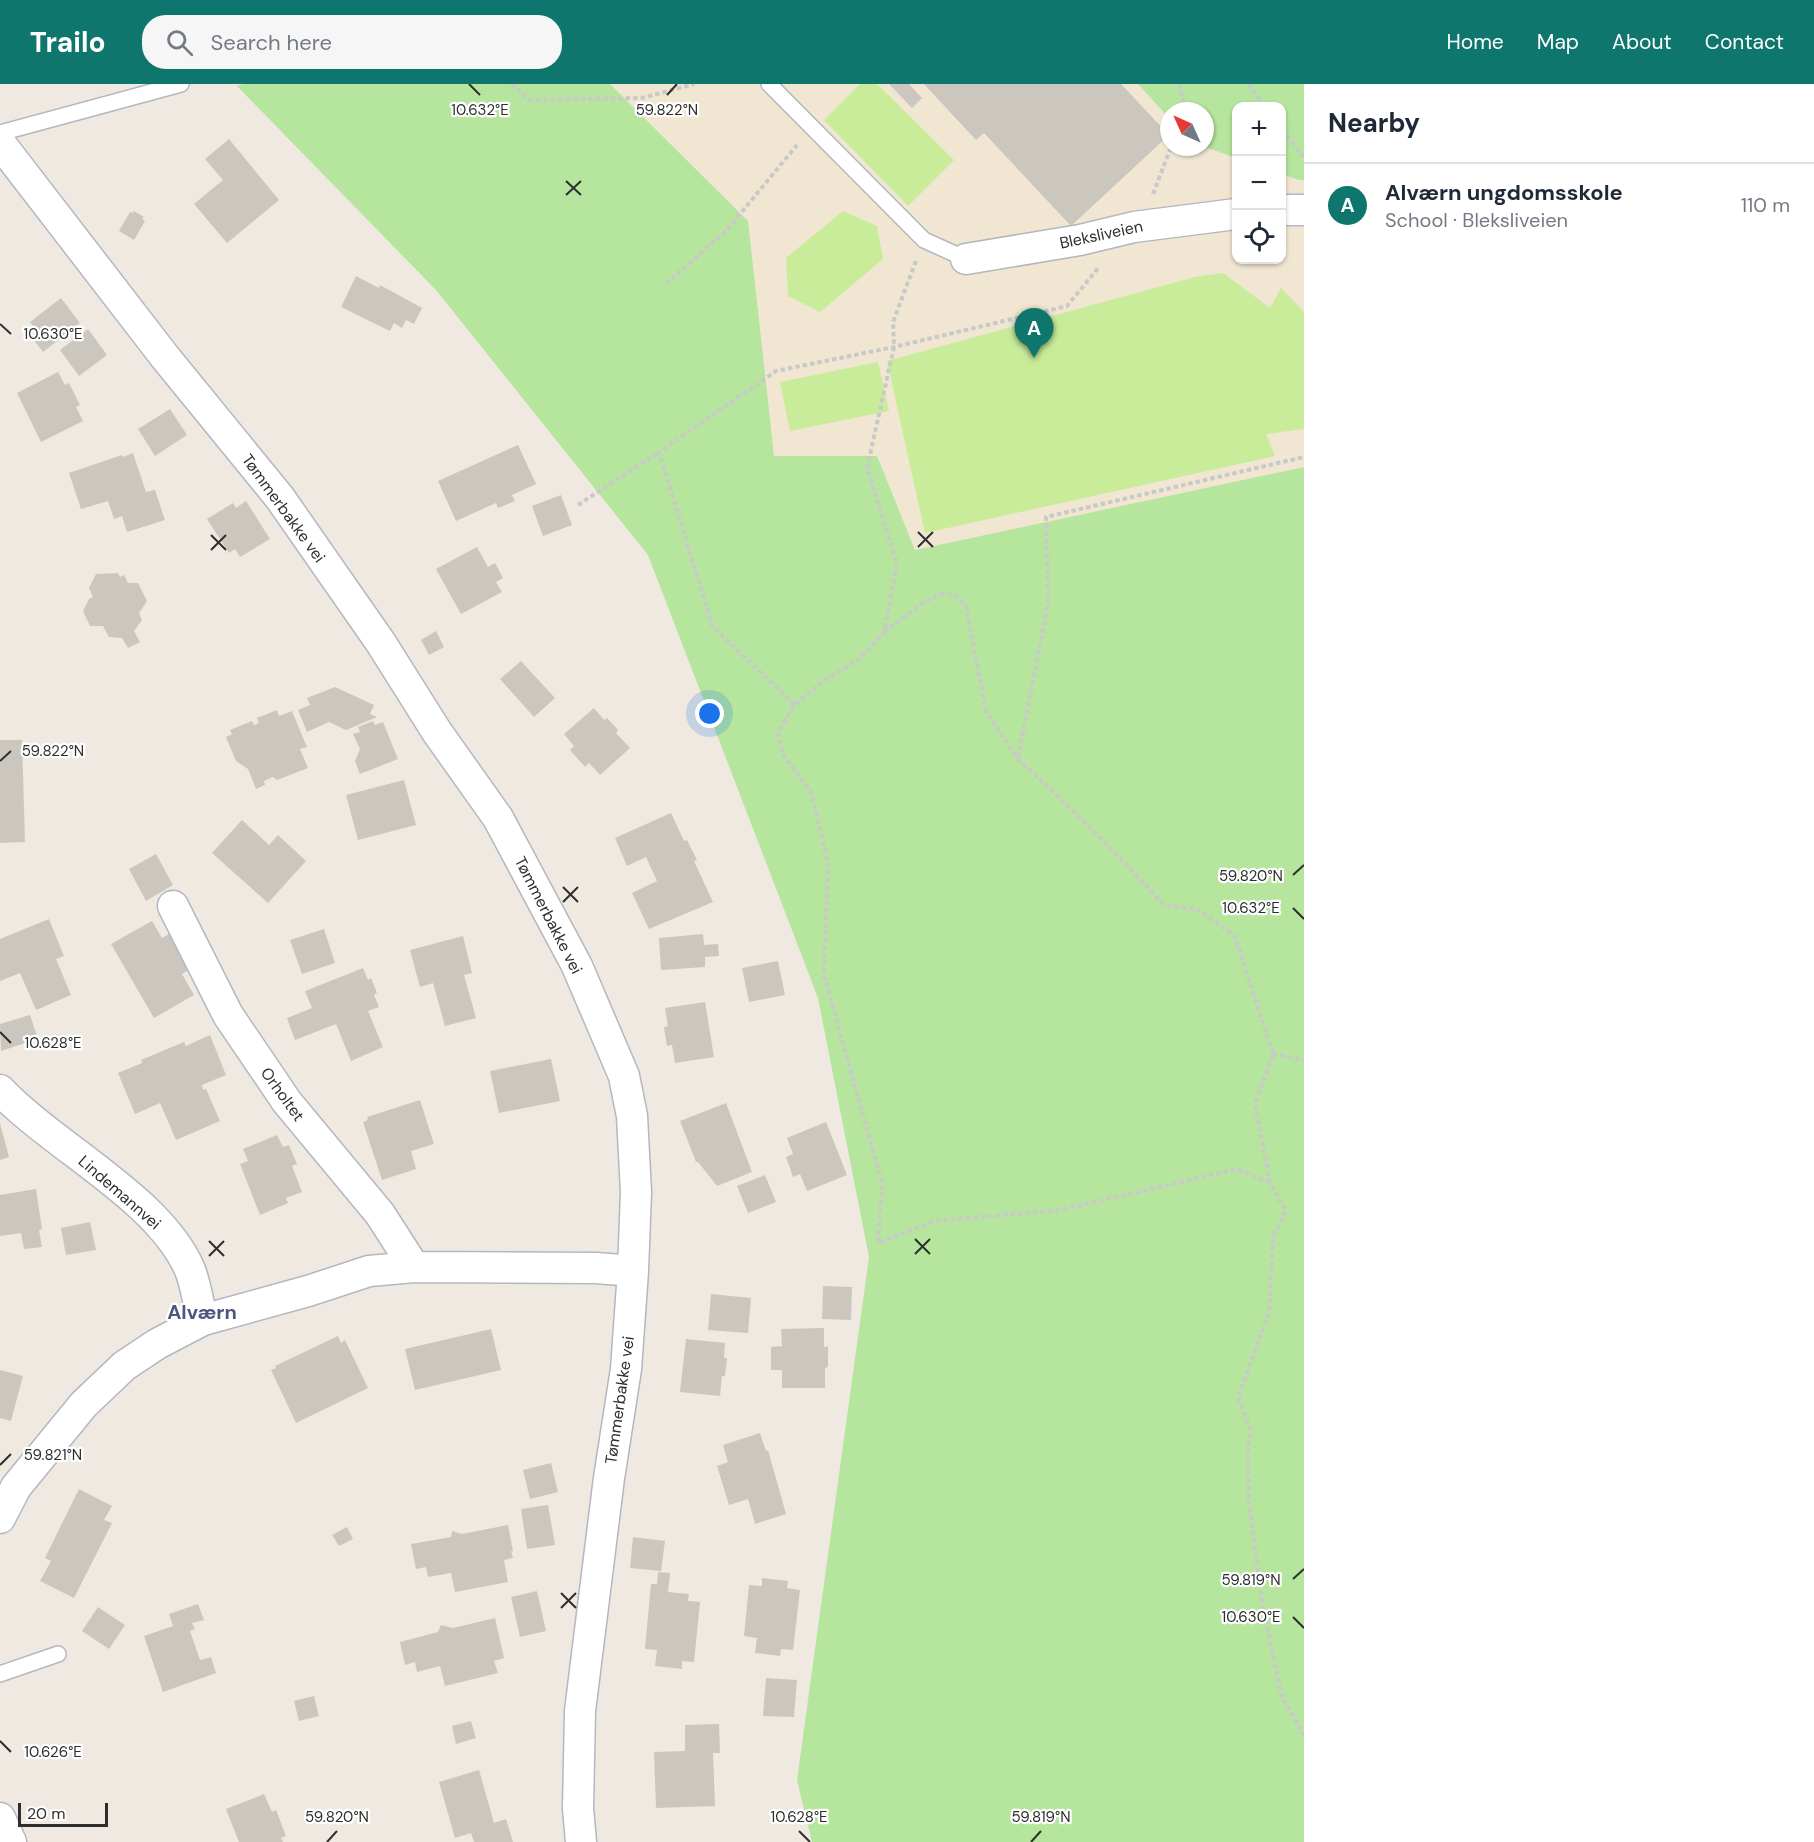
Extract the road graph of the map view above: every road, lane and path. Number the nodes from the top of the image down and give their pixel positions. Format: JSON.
{"nodes":[{"id":1,"x":181,"y":84,"type":"edge"},
{"id":2,"x":512,"y":84,"type":"edge"},
{"id":3,"x":694,"y":84,"type":"edge"},
{"id":4,"x":769,"y":84,"type":"edge"},
{"id":5,"x":1179,"y":84,"type":"edge"},
{"id":6,"x":1249,"y":84,"type":"edge"},
{"id":7,"x":1183,"y":102,"type":"edge"},
{"id":8,"x":1261,"y":102,"type":"edge"},
{"id":9,"x":811,"y":128,"type":"junction"},
{"id":10,"x":0,"y":133,"type":"edge"},
{"id":11,"x":1286,"y":136,"type":"edge"},
{"id":12,"x":0,"y":143,"type":"edge"},
{"id":13,"x":1168,"y":156,"type":"edge"},
{"id":14,"x":1304,"y":157,"type":"edge"},
{"id":15,"x":1286,"y":210,"type":"edge"},
{"id":16,"x":1304,"y":210,"type":"edge"},
{"id":17,"x":1232,"y":215,"type":"edge"},
{"id":18,"x":1134,"y":227,"type":"junction"},
{"id":19,"x":924,"y":240,"type":"junction"},
{"id":20,"x":966,"y":259,"type":"joint"},
{"id":21,"x":1104,"y":262,"type":"dead end"},
{"id":22,"x":666,"y":284,"type":"dead end"},
{"id":23,"x":894,"y":347,"type":"junction"},
{"id":24,"x":659,"y":452,"type":"junction"},
{"id":25,"x":1304,"y":457,"type":"edge"},
{"id":26,"x":578,"y":505,"type":"dead end"},
{"id":27,"x":884,"y":633,"type":"junction"},
{"id":28,"x":794,"y":705,"type":"junction"},
{"id":29,"x":1018,"y":759,"type":"junction"},
{"id":30,"x":172,"y":906,"type":"dead end"},
{"id":31,"x":1273,"y":1054,"type":"junction"},
{"id":32,"x":1304,"y":1060,"type":"edge"},
{"id":33,"x":0,"y":1090,"type":"edge"},
{"id":34,"x":1270,"y":1183,"type":"junction"},
{"id":35,"x":414,"y":1267,"type":"junction"},
{"id":36,"x":633,"y":1271,"type":"junction"},
{"id":37,"x":202,"y":1320,"type":"junction"},
{"id":38,"x":0,"y":1518,"type":"edge"},
{"id":39,"x":58,"y":1654,"type":"dead end"},
{"id":40,"x":0,"y":1674,"type":"edge"},
{"id":41,"x":1304,"y":1735,"type":"edge"},
{"id":42,"x":0,"y":1818,"type":"edge"},
{"id":43,"x":11,"y":1842,"type":"edge"},
{"id":44,"x":581,"y":1842,"type":"edge"}],
"edges":[{"from":1,"to":10,"type":"lane"},
{"from":2,"to":3,"type":"path"},
{"from":4,"to":9,"type":"lane"},
{"from":5,"to":7,"type":"path"},
{"from":6,"to":8,"type":"path"},
{"from":9,"to":19,"type":"lane"},
{"from":9,"to":22,"type":"path"},
{"from":11,"to":14,"type":"path"},
{"from":12,"to":36,"type":"street","name":"Tømmerbakke vei"},
{"from":13,"to":18,"type":"path"},
{"from":15,"to":16,"type":"street"},
{"from":17,"to":18,"type":"street","name":"Bleksliveien"},
{"from":18,"to":20,"type":"street","name":"Bleksliveien"},
{"from":19,"to":20,"type":"lane"},
{"from":19,"to":23,"type":"path"},
{"from":21,"to":23,"type":"path"},
{"from":23,"to":24,"type":"path"},
{"from":23,"to":27,"type":"path"},
{"from":24,"to":26,"type":"path"},
{"from":24,"to":28,"type":"path"},
{"from":25,"to":29,"type":"path"},
{"from":27,"to":28,"type":"path"},
{"from":27,"to":29,"type":"path"},
{"from":28,"to":34,"type":"path"},
{"from":29,"to":31,"type":"path"},
{"from":30,"to":35,"type":"street","name":"Orholtet"},
{"from":31,"to":32,"type":"path"},
{"from":31,"to":34,"type":"path"},
{"from":33,"to":37,"type":"street","name":"Lindemannvei"},
{"from":34,"to":41,"type":"path"},
{"from":35,"to":36,"type":"street"},
{"from":35,"to":37,"type":"street"},
{"from":36,"to":44,"type":"street","name":"Tømmerbakke vei"},
{"from":37,"to":38,"type":"street"},
{"from":39,"to":40,"type":"lane"},
{"from":42,"to":43,"type":"street"}]}
